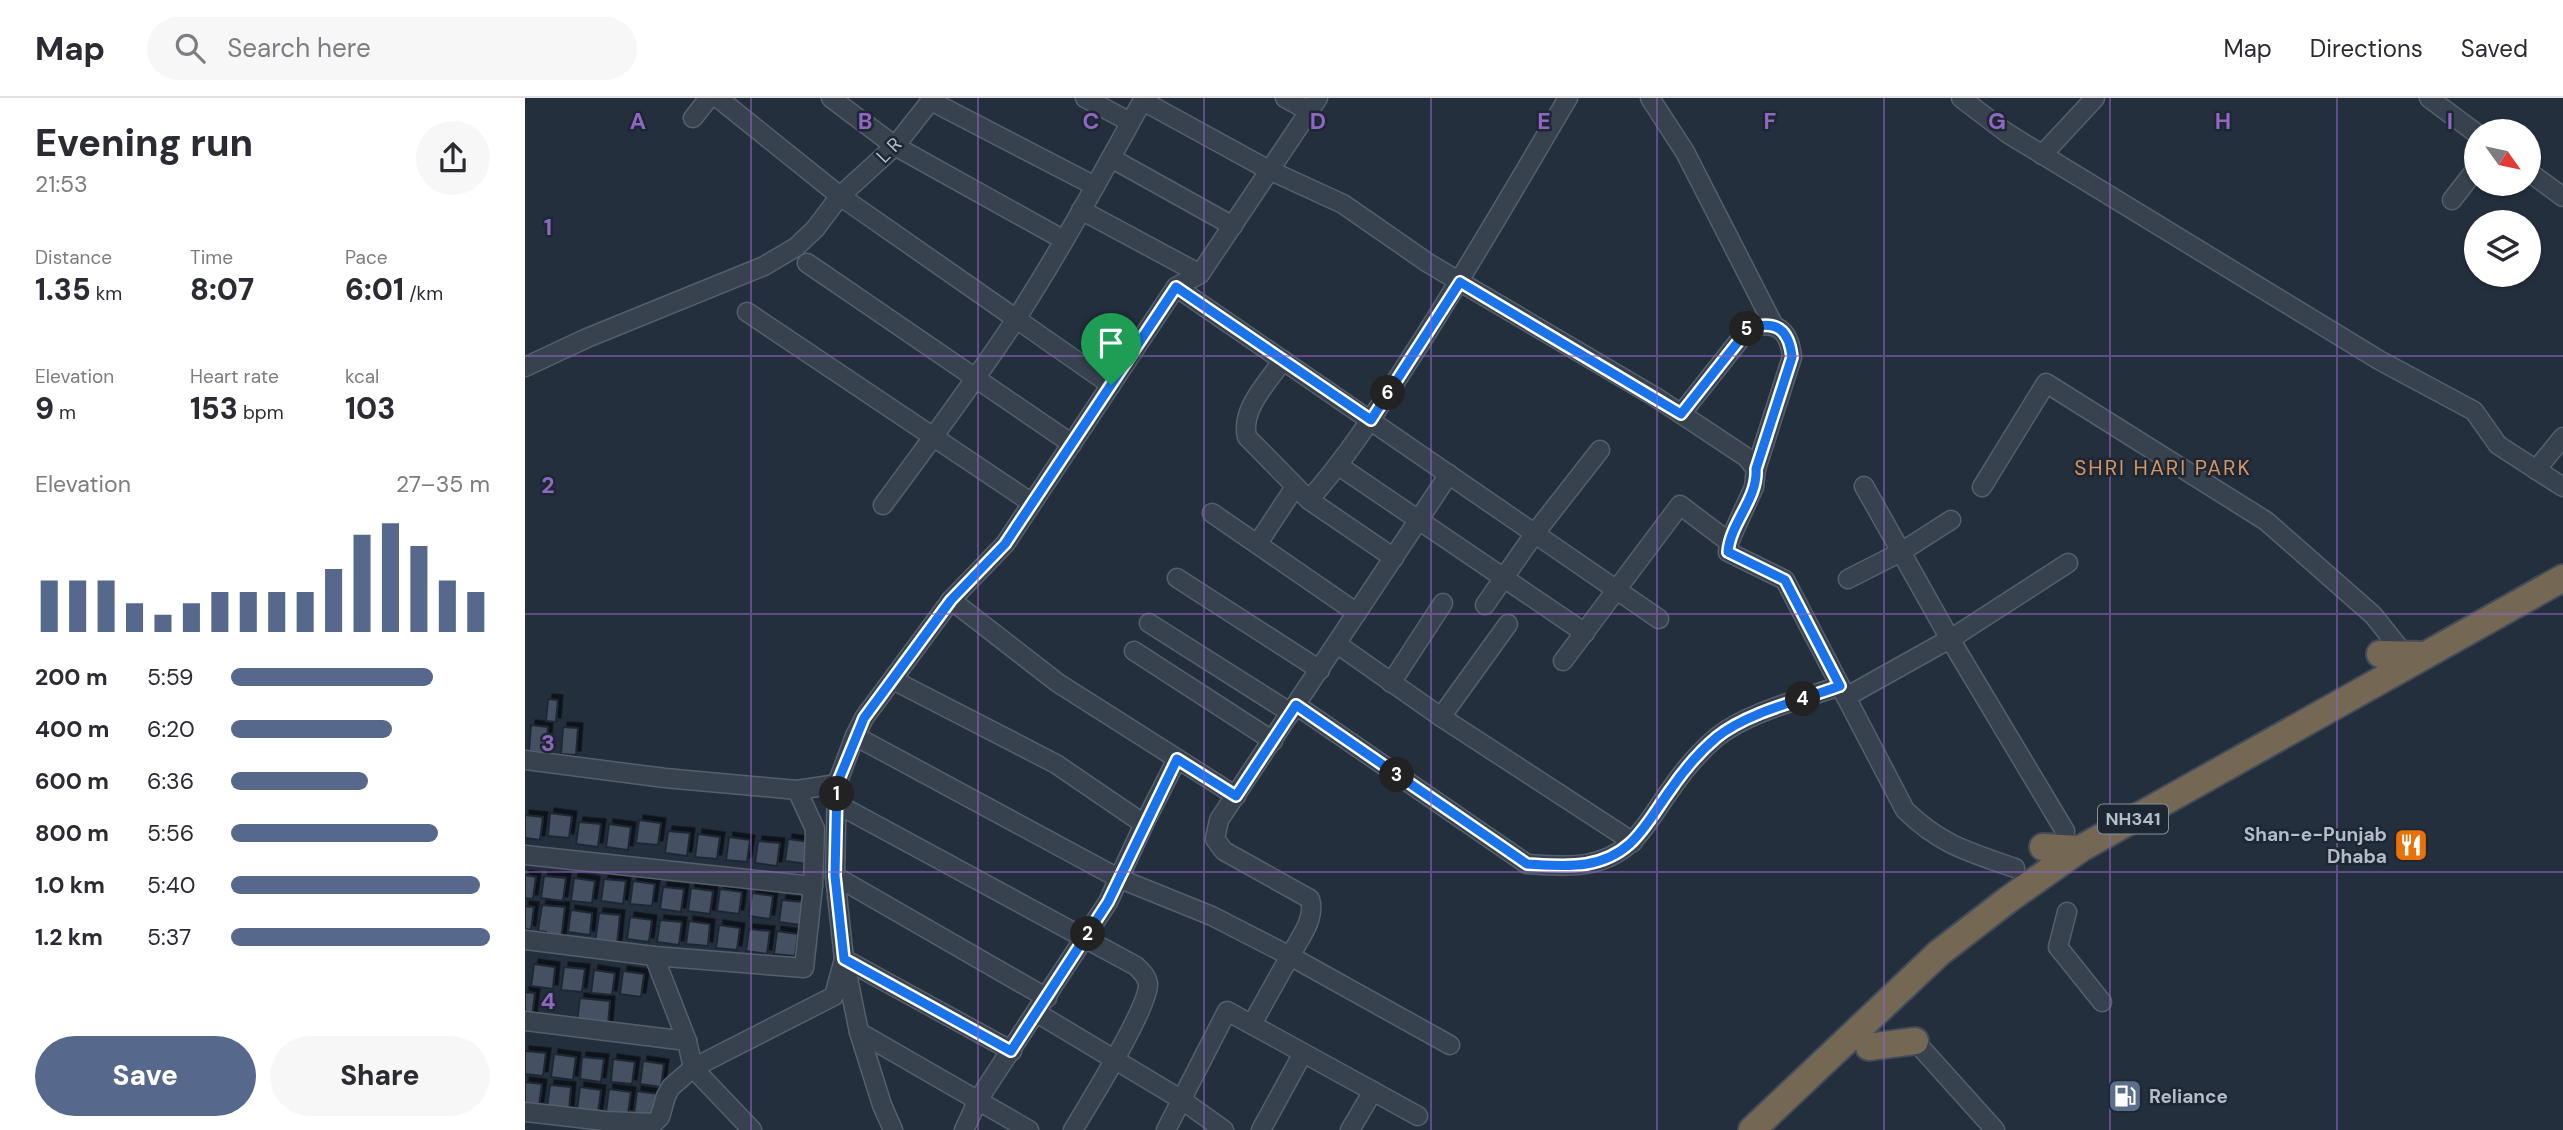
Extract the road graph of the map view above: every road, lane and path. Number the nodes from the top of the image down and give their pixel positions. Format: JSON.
{"nodes":[{"id":1,"x":709,"y":98,"type":"edge"},
{"id":2,"x":718,"y":98,"type":"edge"},
{"id":3,"x":831,"y":98,"type":"edge"},
{"id":4,"x":1085,"y":98,"type":"edge"},
{"id":5,"x":1285,"y":98,"type":"edge"},
{"id":6,"x":1568,"y":98,"type":"edge"},
{"id":7,"x":1650,"y":98,"type":"edge"},
{"id":8,"x":1961,"y":98,"type":"edge"},
{"id":9,"x":2095,"y":98,"type":"edge"},
{"id":10,"x":2429,"y":98,"type":"edge"},
{"id":11,"x":1143,"y":99,"type":"edge"},
{"id":12,"x":932,"y":100,"type":"edge"},
{"id":13,"x":1314,"y":105,"type":"edge"},
{"id":14,"x":693,"y":118,"type":"dead end"},
{"id":15,"x":1130,"y":122,"type":"junction"},
{"id":16,"x":2464,"y":124,"type":"edge"},
{"id":17,"x":895,"y":146,"type":"junction"},
{"id":18,"x":2042,"y":155,"type":"junction"},
{"id":19,"x":1111,"y":158,"type":"junction"},
{"id":20,"x":1269,"y":170,"type":"junction"},
{"id":21,"x":2541,"y":181,"type":"edge"},
{"id":22,"x":2464,"y":184,"type":"edge"},
{"id":23,"x":1095,"y":186,"type":"junction"},
{"id":24,"x":840,"y":196,"type":"junction"},
{"id":25,"x":2563,"y":197,"type":"edge"},
{"id":26,"x":2452,"y":200,"type":"dead end"},
{"id":27,"x":1081,"y":210,"type":"junction"},
{"id":28,"x":1233,"y":226,"type":"junction"},
{"id":29,"x":1064,"y":240,"type":"junction"},
{"id":30,"x":807,"y":263,"type":"dead end"},
{"id":31,"x":1201,"y":274,"type":"junction"},
{"id":32,"x":1460,"y":282,"type":"junction"},
{"id":33,"x":1176,"y":287,"type":"junction"},
{"id":34,"x":747,"y":312,"type":"dead end"},
{"id":35,"x":1016,"y":318,"type":"junction"},
{"id":36,"x":1774,"y":326,"type":"junction"},
{"id":37,"x":1283,"y":360,"type":"junction"},
{"id":38,"x":525,"y":367,"type":"edge"},
{"id":39,"x":975,"y":379,"type":"junction"},
{"id":40,"x":1111,"y":385,"type":"junction"},
{"id":41,"x":1681,"y":414,"type":"junction"},
{"id":42,"x":1371,"y":420,"type":"junction"},
{"id":43,"x":2563,"y":437,"type":"edge"},
{"id":44,"x":932,"y":438,"type":"junction"},
{"id":45,"x":1072,"y":444,"type":"junction"},
{"id":46,"x":1600,"y":450,"type":"dead end"},
{"id":47,"x":1339,"y":466,"type":"junction"},
{"id":48,"x":1756,"y":469,"type":"junction"},
{"id":49,"x":2536,"y":470,"type":"junction"},
{"id":50,"x":1449,"y":474,"type":"junction"},
{"id":51,"x":1864,"y":486,"type":"dead end"},
{"id":52,"x":1295,"y":487,"type":"junction"},
{"id":53,"x":1982,"y":487,"type":"dead end"},
{"id":54,"x":2563,"y":487,"type":"edge"},
{"id":55,"x":1309,"y":500,"type":"junction"},
{"id":56,"x":1032,"y":503,"type":"junction"},
{"id":57,"x":883,"y":505,"type":"dead end"},
{"id":58,"x":1212,"y":513,"type":"dead end"},
{"id":59,"x":1419,"y":520,"type":"junction"},
{"id":60,"x":1951,"y":520,"type":"dead end"},
{"id":61,"x":1535,"y":533,"type":"junction"},
{"id":62,"x":1729,"y":542,"type":"junction"},
{"id":63,"x":1258,"y":543,"type":"junction"},
{"id":64,"x":1901,"y":552,"type":"junction"},
{"id":65,"x":1394,"y":558,"type":"junction"},
{"id":66,"x":2068,"y":563,"type":"dead end"},
{"id":67,"x":1177,"y":578,"type":"dead end"},
{"id":68,"x":1504,"y":578,"type":"junction"},
{"id":69,"x":2563,"y":578,"type":"edge"},
{"id":70,"x":1848,"y":579,"type":"dead end"},
{"id":71,"x":1616,"y":589,"type":"junction"},
{"id":72,"x":951,"y":600,"type":"junction"},
{"id":73,"x":1443,"y":603,"type":"dead end"},
{"id":74,"x":1485,"y":605,"type":"dead end"},
{"id":75,"x":1357,"y":613,"type":"junction"},
{"id":76,"x":1659,"y":619,"type":"dead end"},
{"id":77,"x":1149,"y":623,"type":"dead end"},
{"id":78,"x":1508,"y":624,"type":"dead end"},
{"id":79,"x":1585,"y":633,"type":"junction"},
{"id":80,"x":1949,"y":639,"type":"junction"},
{"id":81,"x":1336,"y":645,"type":"junction"},
{"id":82,"x":2388,"y":649,"type":"joint"},
{"id":83,"x":1134,"y":651,"type":"dead end"},
{"id":84,"x":2426,"y":655,"type":"junction"},
{"id":85,"x":1563,"y":661,"type":"dead end"},
{"id":86,"x":1320,"y":670,"type":"junction"},
{"id":87,"x":893,"y":680,"type":"junction"},
{"id":88,"x":1391,"y":683,"type":"junction"},
{"id":89,"x":1843,"y":691,"type":"junction"},
{"id":90,"x":1294,"y":709,"type":"junction"},
{"id":91,"x":1441,"y":717,"type":"junction"},
{"id":92,"x":855,"y":736,"type":"junction"},
{"id":93,"x":1273,"y":741,"type":"junction"},
{"id":94,"x":1177,"y":759,"type":"junction"},
{"id":95,"x":525,"y":760,"type":"edge"},
{"id":96,"x":837,"y":784,"type":"junction"},
{"id":97,"x":797,"y":790,"type":"junction"},
{"id":98,"x":1236,"y":796,"type":"junction"},
{"id":99,"x":837,"y":804,"type":"junction"},
{"id":100,"x":1144,"y":824,"type":"junction"},
{"id":101,"x":2072,"y":840,"type":"junction"},
{"id":102,"x":1633,"y":842,"type":"junction"},
{"id":103,"x":2043,"y":847,"type":"dead end"},
{"id":104,"x":525,"y":855,"type":"edge"},
{"id":105,"x":2015,"y":868,"type":"dead end"},
{"id":106,"x":835,"y":876,"type":"junction"},
{"id":107,"x":1118,"y":877,"type":"junction"},
{"id":108,"x":813,"y":886,"type":"junction"},
{"id":109,"x":2067,"y":912,"type":"dead end"},
{"id":110,"x":525,"y":940,"type":"edge"},
{"id":111,"x":1084,"y":940,"type":"junction"},
{"id":112,"x":654,"y":956,"type":"junction"},
{"id":113,"x":1290,"y":956,"type":"junction"},
{"id":114,"x":844,"y":959,"type":"junction"},
{"id":115,"x":1047,"y":998,"type":"junction"},
{"id":116,"x":2102,"y":1002,"type":"dead end"},
{"id":117,"x":1037,"y":1013,"type":"junction"},
{"id":118,"x":525,"y":1021,"type":"edge"},
{"id":119,"x":1252,"y":1024,"type":"junction"},
{"id":120,"x":859,"y":1032,"type":"junction"},
{"id":121,"x":687,"y":1041,"type":"junction"},
{"id":122,"x":1915,"y":1041,"type":"joint"},
{"id":123,"x":1450,"y":1045,"type":"dead end"},
{"id":124,"x":1869,"y":1048,"type":"dead end"},
{"id":125,"x":1011,"y":1051,"type":"junction"},
{"id":126,"x":1303,"y":1053,"type":"junction"},
{"id":127,"x":1115,"y":1060,"type":"junction"},
{"id":128,"x":693,"y":1068,"type":"junction"},
{"id":129,"x":1373,"y":1091,"type":"junction"},
{"id":130,"x":978,"y":1100,"type":"junction"},
{"id":131,"x":1182,"y":1100,"type":"junction"},
{"id":132,"x":525,"y":1112,"type":"edge"},
{"id":133,"x":1418,"y":1116,"type":"dead end"},
{"id":134,"x":603,"y":1126,"type":"edge"},
{"id":135,"x":752,"y":1130,"type":"edge"},
{"id":136,"x":893,"y":1130,"type":"edge"},
{"id":137,"x":964,"y":1130,"type":"edge"},
{"id":138,"x":1029,"y":1130,"type":"edge"},
{"id":139,"x":1073,"y":1130,"type":"edge"},
{"id":140,"x":1166,"y":1130,"type":"edge"},
{"id":141,"x":1224,"y":1130,"type":"edge"},
{"id":142,"x":1261,"y":1130,"type":"edge"},
{"id":143,"x":1350,"y":1130,"type":"edge"},
{"id":144,"x":1752,"y":1130,"type":"edge"},
{"id":145,"x":1996,"y":1130,"type":"edge"}],
"edges":[{"from":1,"to":14,"type":"street"},
{"from":2,"to":24,"type":"street"},
{"from":3,"to":17,"type":"street"},
{"from":4,"to":15,"type":"street"},
{"from":5,"to":13,"type":"street"},
{"from":6,"to":32,"type":"street"},
{"from":7,"to":36,"type":"street"},
{"from":8,"to":18,"type":"street"},
{"from":9,"to":18,"type":"street"},
{"from":10,"to":16,"type":"street"},
{"from":11,"to":15,"type":"street"},
{"from":11,"to":20,"type":"street"},
{"from":12,"to":17,"type":"street","name":"L R"},
{"from":12,"to":23,"type":"street"},
{"from":13,"to":20,"type":"street"},
{"from":15,"to":19,"type":"street"},
{"from":17,"to":24,"type":"street","name":"L R"},
{"from":17,"to":29,"type":"street"},
{"from":18,"to":49,"type":"street"},
{"from":19,"to":23,"type":"street"},
{"from":19,"to":28,"type":"street"},
{"from":20,"to":28,"type":"street"},
{"from":20,"to":32,"type":"street"},
{"from":21,"to":25,"type":"street"},
{"from":22,"to":26,"type":"street"},
{"from":23,"to":27,"type":"street"},
{"from":24,"to":35,"type":"street"},
{"from":24,"to":38,"type":"street","name":"L R"},
{"from":27,"to":29,"type":"street"},
{"from":27,"to":31,"type":"street"},
{"from":28,"to":31,"type":"street"},
{"from":29,"to":35,"type":"street"},
{"from":30,"to":39,"type":"street"},
{"from":31,"to":33,"type":"street"},
{"from":32,"to":41,"type":"street"},
{"from":32,"to":42,"type":"street"},
{"from":33,"to":37,"type":"street"},
{"from":33,"to":40,"type":"street"},
{"from":34,"to":44,"type":"street"},
{"from":35,"to":39,"type":"street"},
{"from":35,"to":40,"type":"street"},
{"from":36,"to":41,"type":"street"},
{"from":36,"to":48,"type":"street"},
{"from":37,"to":42,"type":"street"},
{"from":37,"to":52,"type":"street"},
{"from":39,"to":44,"type":"street"},
{"from":39,"to":45,"type":"street"},
{"from":40,"to":45,"type":"street"},
{"from":41,"to":48,"type":"street"},
{"from":42,"to":47,"type":"street"},
{"from":42,"to":50,"type":"street"},
{"from":43,"to":49,"type":"street"},
{"from":44,"to":56,"type":"street"},
{"from":44,"to":57,"type":"street"},
{"from":45,"to":56,"type":"street"},
{"from":46,"to":61,"type":"street"},
{"from":47,"to":55,"type":"street"},
{"from":47,"to":59,"type":"street"},
{"from":48,"to":62,"type":"street"},
{"from":49,"to":54,"type":"street"},
{"from":50,"to":59,"type":"street"},
{"from":50,"to":61,"type":"street"},
{"from":51,"to":64,"type":"street"},
{"from":52,"to":55,"type":"street"},
{"from":52,"to":63,"type":"street"},
{"from":53,"to":82,"type":"street"},
{"from":55,"to":65,"type":"street"},
{"from":56,"to":72,"type":"street"},
{"from":58,"to":63,"type":"street"},
{"from":59,"to":65,"type":"street"},
{"from":59,"to":68,"type":"street"},
{"from":60,"to":64,"type":"street"},
{"from":61,"to":68,"type":"street"},
{"from":61,"to":71,"type":"street"},
{"from":62,"to":71,"type":"street"},
{"from":62,"to":89,"type":"street"},
{"from":63,"to":75,"type":"street"},
{"from":64,"to":70,"type":"street"},
{"from":64,"to":80,"type":"street"},
{"from":65,"to":75,"type":"street"},
{"from":66,"to":80,"type":"street"},
{"from":67,"to":86,"type":"street"},
{"from":68,"to":74,"type":"street"},
{"from":68,"to":79,"type":"street"},
{"from":69,"to":84,"type":"highway","number":"NH341"},
{"from":71,"to":76,"type":"street"},
{"from":71,"to":79,"type":"street"},
{"from":72,"to":87,"type":"street"},
{"from":72,"to":94,"type":"street"},
{"from":73,"to":88,"type":"street"},
{"from":75,"to":81,"type":"street"},
{"from":77,"to":90,"type":"street"},
{"from":78,"to":91,"type":"street"},
{"from":79,"to":85,"type":"street"},
{"from":80,"to":89,"type":"street"},
{"from":80,"to":101,"type":"street"},
{"from":81,"to":86,"type":"street"},
{"from":81,"to":88,"type":"street"},
{"from":82,"to":84,"type":"highway"},
{"from":83,"to":93,"type":"street"},
{"from":84,"to":101,"type":"highway","number":"NH341"},
{"from":86,"to":90,"type":"street"},
{"from":87,"to":92,"type":"street"},
{"from":87,"to":100,"type":"street"},
{"from":88,"to":91,"type":"street"},
{"from":89,"to":102,"type":"street"},
{"from":89,"to":105,"type":"street"},
{"from":90,"to":93,"type":"street"},
{"from":90,"to":102,"type":"street"},
{"from":91,"to":102,"type":"street"},
{"from":92,"to":96,"type":"street"},
{"from":92,"to":107,"type":"street"},
{"from":93,"to":98,"type":"street"},
{"from":94,"to":98,"type":"street"},
{"from":94,"to":100,"type":"street"},
{"from":95,"to":97,"type":"street"},
{"from":96,"to":97,"type":"street"},
{"from":96,"to":99,"type":"street"},
{"from":97,"to":108,"type":"street"},
{"from":98,"to":113,"type":"street"},
{"from":99,"to":106,"type":"street"},
{"from":99,"to":111,"type":"street"},
{"from":100,"to":107,"type":"street"},
{"from":101,"to":103,"type":"highway","number":"NH341"},
{"from":101,"to":144,"type":"highway","number":"NH341"},
{"from":104,"to":108,"type":"street"},
{"from":106,"to":114,"type":"street"},
{"from":106,"to":115,"type":"street"},
{"from":107,"to":111,"type":"street"},
{"from":107,"to":113,"type":"street"},
{"from":108,"to":112,"type":"street"},
{"from":109,"to":116,"type":"street"},
{"from":110,"to":112,"type":"street"},
{"from":111,"to":115,"type":"street"},
{"from":111,"to":127,"type":"street"},
{"from":112,"to":121,"type":"street"},
{"from":113,"to":119,"type":"street"},
{"from":113,"to":123,"type":"street"},
{"from":114,"to":120,"type":"street"},
{"from":114,"to":125,"type":"street"},
{"from":114,"to":128,"type":"street"},
{"from":115,"to":117,"type":"street"},
{"from":117,"to":125,"type":"street"},
{"from":117,"to":127,"type":"street"},
{"from":118,"to":121,"type":"street"},
{"from":119,"to":126,"type":"street"},
{"from":119,"to":131,"type":"street"},
{"from":120,"to":130,"type":"street"},
{"from":120,"to":136,"type":"street"},
{"from":121,"to":128,"type":"street"},
{"from":122,"to":124,"type":"highway"},
{"from":122,"to":145,"type":"street"},
{"from":125,"to":130,"type":"street"},
{"from":126,"to":129,"type":"street"},
{"from":126,"to":142,"type":"street"},
{"from":127,"to":131,"type":"street"},
{"from":127,"to":139,"type":"street"},
{"from":128,"to":134,"type":"street"},
{"from":128,"to":135,"type":"street"},
{"from":129,"to":133,"type":"street"},
{"from":129,"to":143,"type":"street"},
{"from":130,"to":137,"type":"street"},
{"from":130,"to":138,"type":"street"},
{"from":131,"to":140,"type":"street"},
{"from":131,"to":141,"type":"street"},
{"from":132,"to":134,"type":"street"}]}
